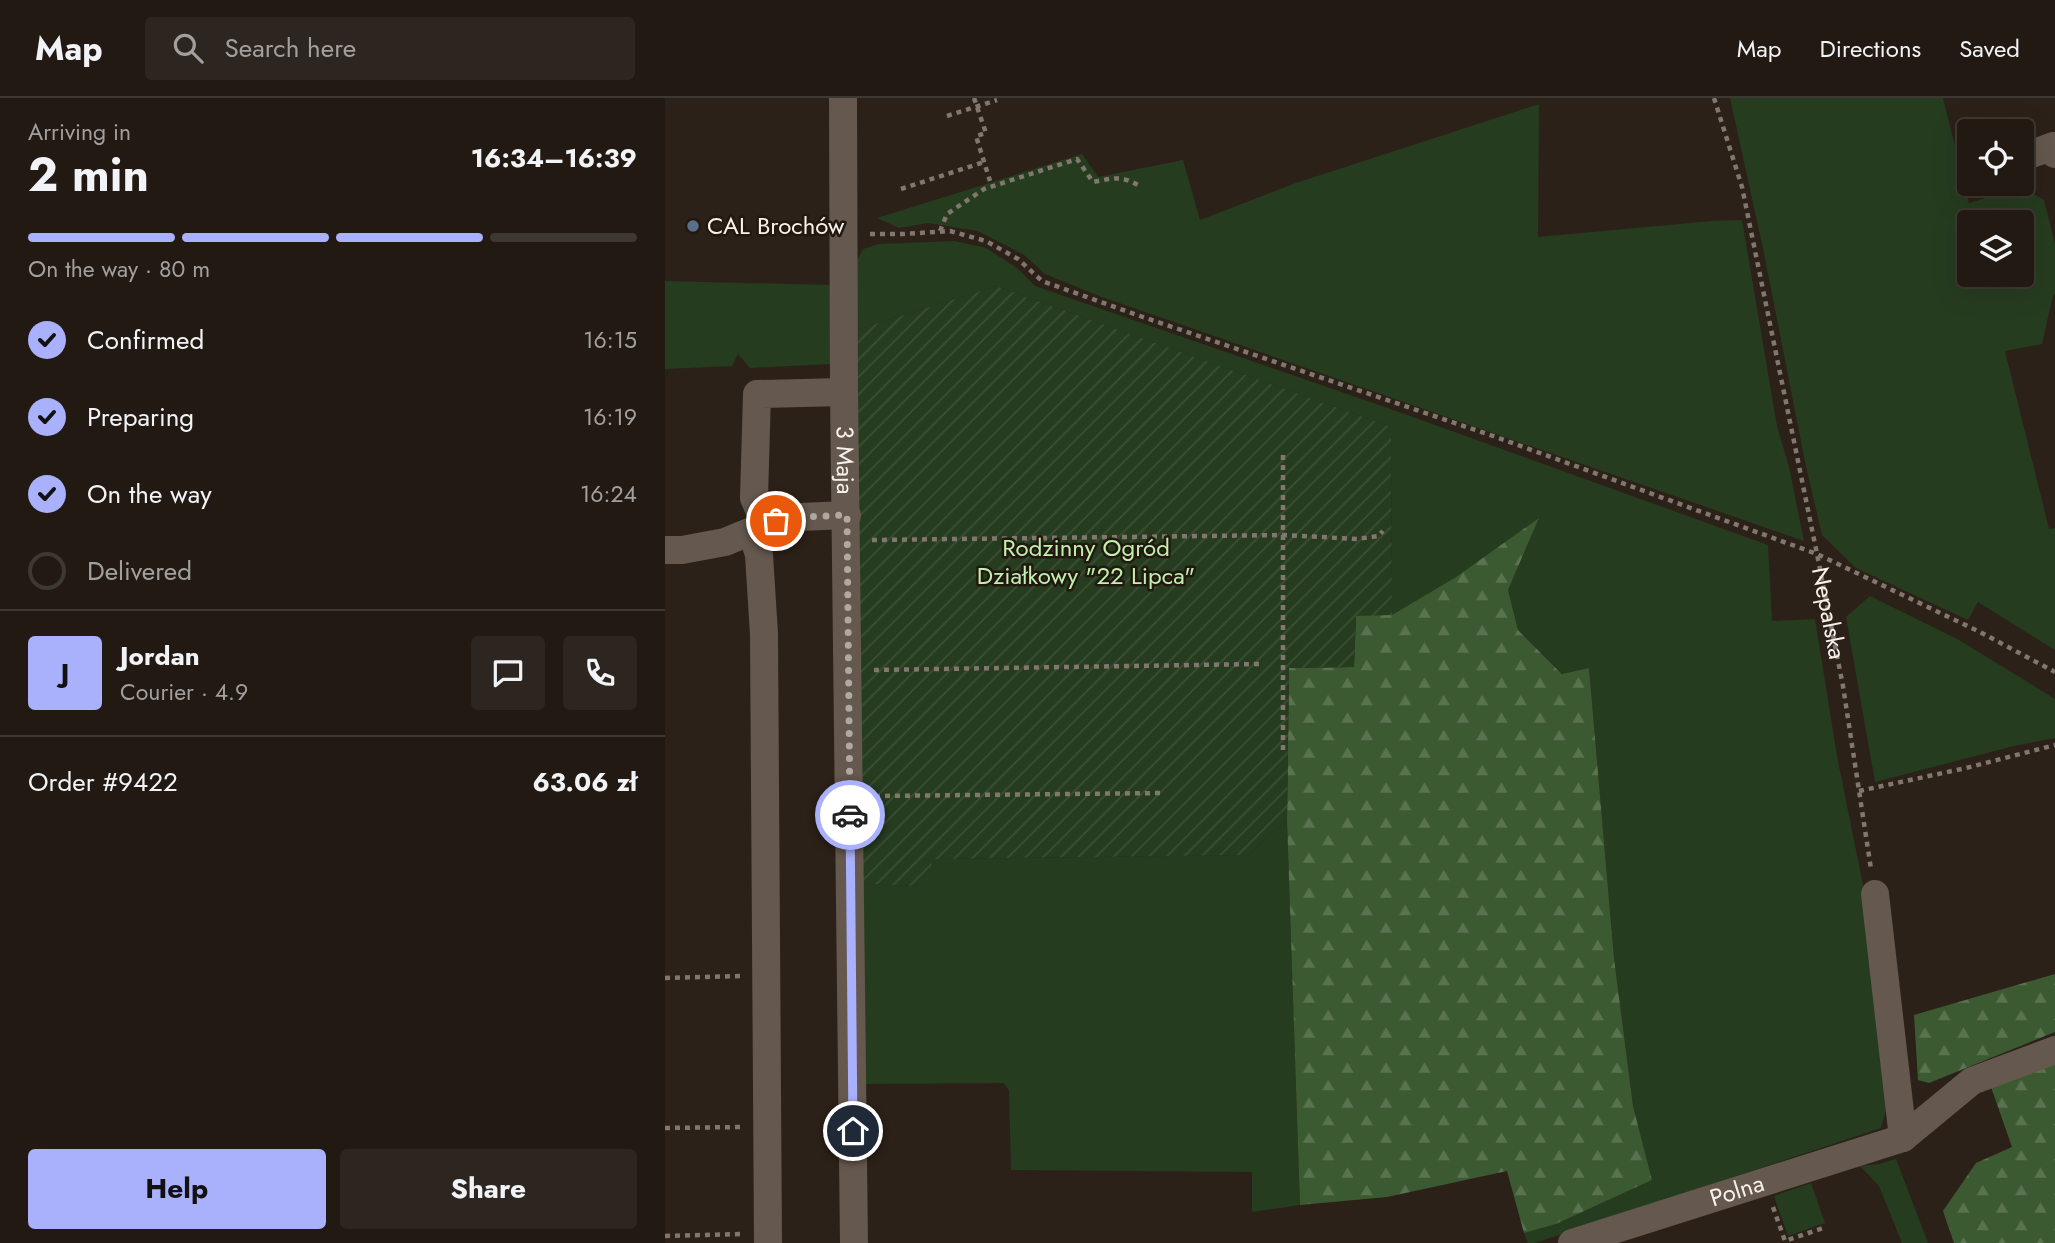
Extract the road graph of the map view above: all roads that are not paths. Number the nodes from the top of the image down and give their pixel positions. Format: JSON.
{"nodes":[{"id":1,"x":843,"y":98,"type":"edge"},
{"id":2,"x":2054,"y":150,"type":"edge"},
{"id":3,"x":2034,"y":155,"type":"edge"},
{"id":4,"x":844,"y":392,"type":"junction"},
{"id":5,"x":847,"y":528,"type":"junction"},
{"id":6,"x":759,"y":529,"type":"junction"},
{"id":7,"x":665,"y":550,"type":"edge"},
{"id":8,"x":1875,"y":894,"type":"road end"},
{"id":9,"x":2055,"y":1050,"type":"edge"},
{"id":10,"x":1903,"y":1138,"type":"junction"},
{"id":11,"x":756,"y":1239,"type":"edge"},
{"id":12,"x":854,"y":1243,"type":"edge"},
{"id":13,"x":1572,"y":1243,"type":"edge"}],
"edges":[{"from":1,"to":4,"type":"street","name":"3 Maja"},
{"from":2,"to":3,"type":"street"},
{"from":4,"to":5,"type":"street","name":"3 Maja"},
{"from":4,"to":6,"type":"street"},
{"from":5,"to":6,"type":"street"},
{"from":5,"to":12,"type":"street","name":"3 Maja"},
{"from":6,"to":7,"type":"street"},
{"from":6,"to":11,"type":"street"},
{"from":8,"to":10,"type":"street"},
{"from":9,"to":10,"type":"street"},
{"from":10,"to":13,"type":"street","name":"Polna"}]}
